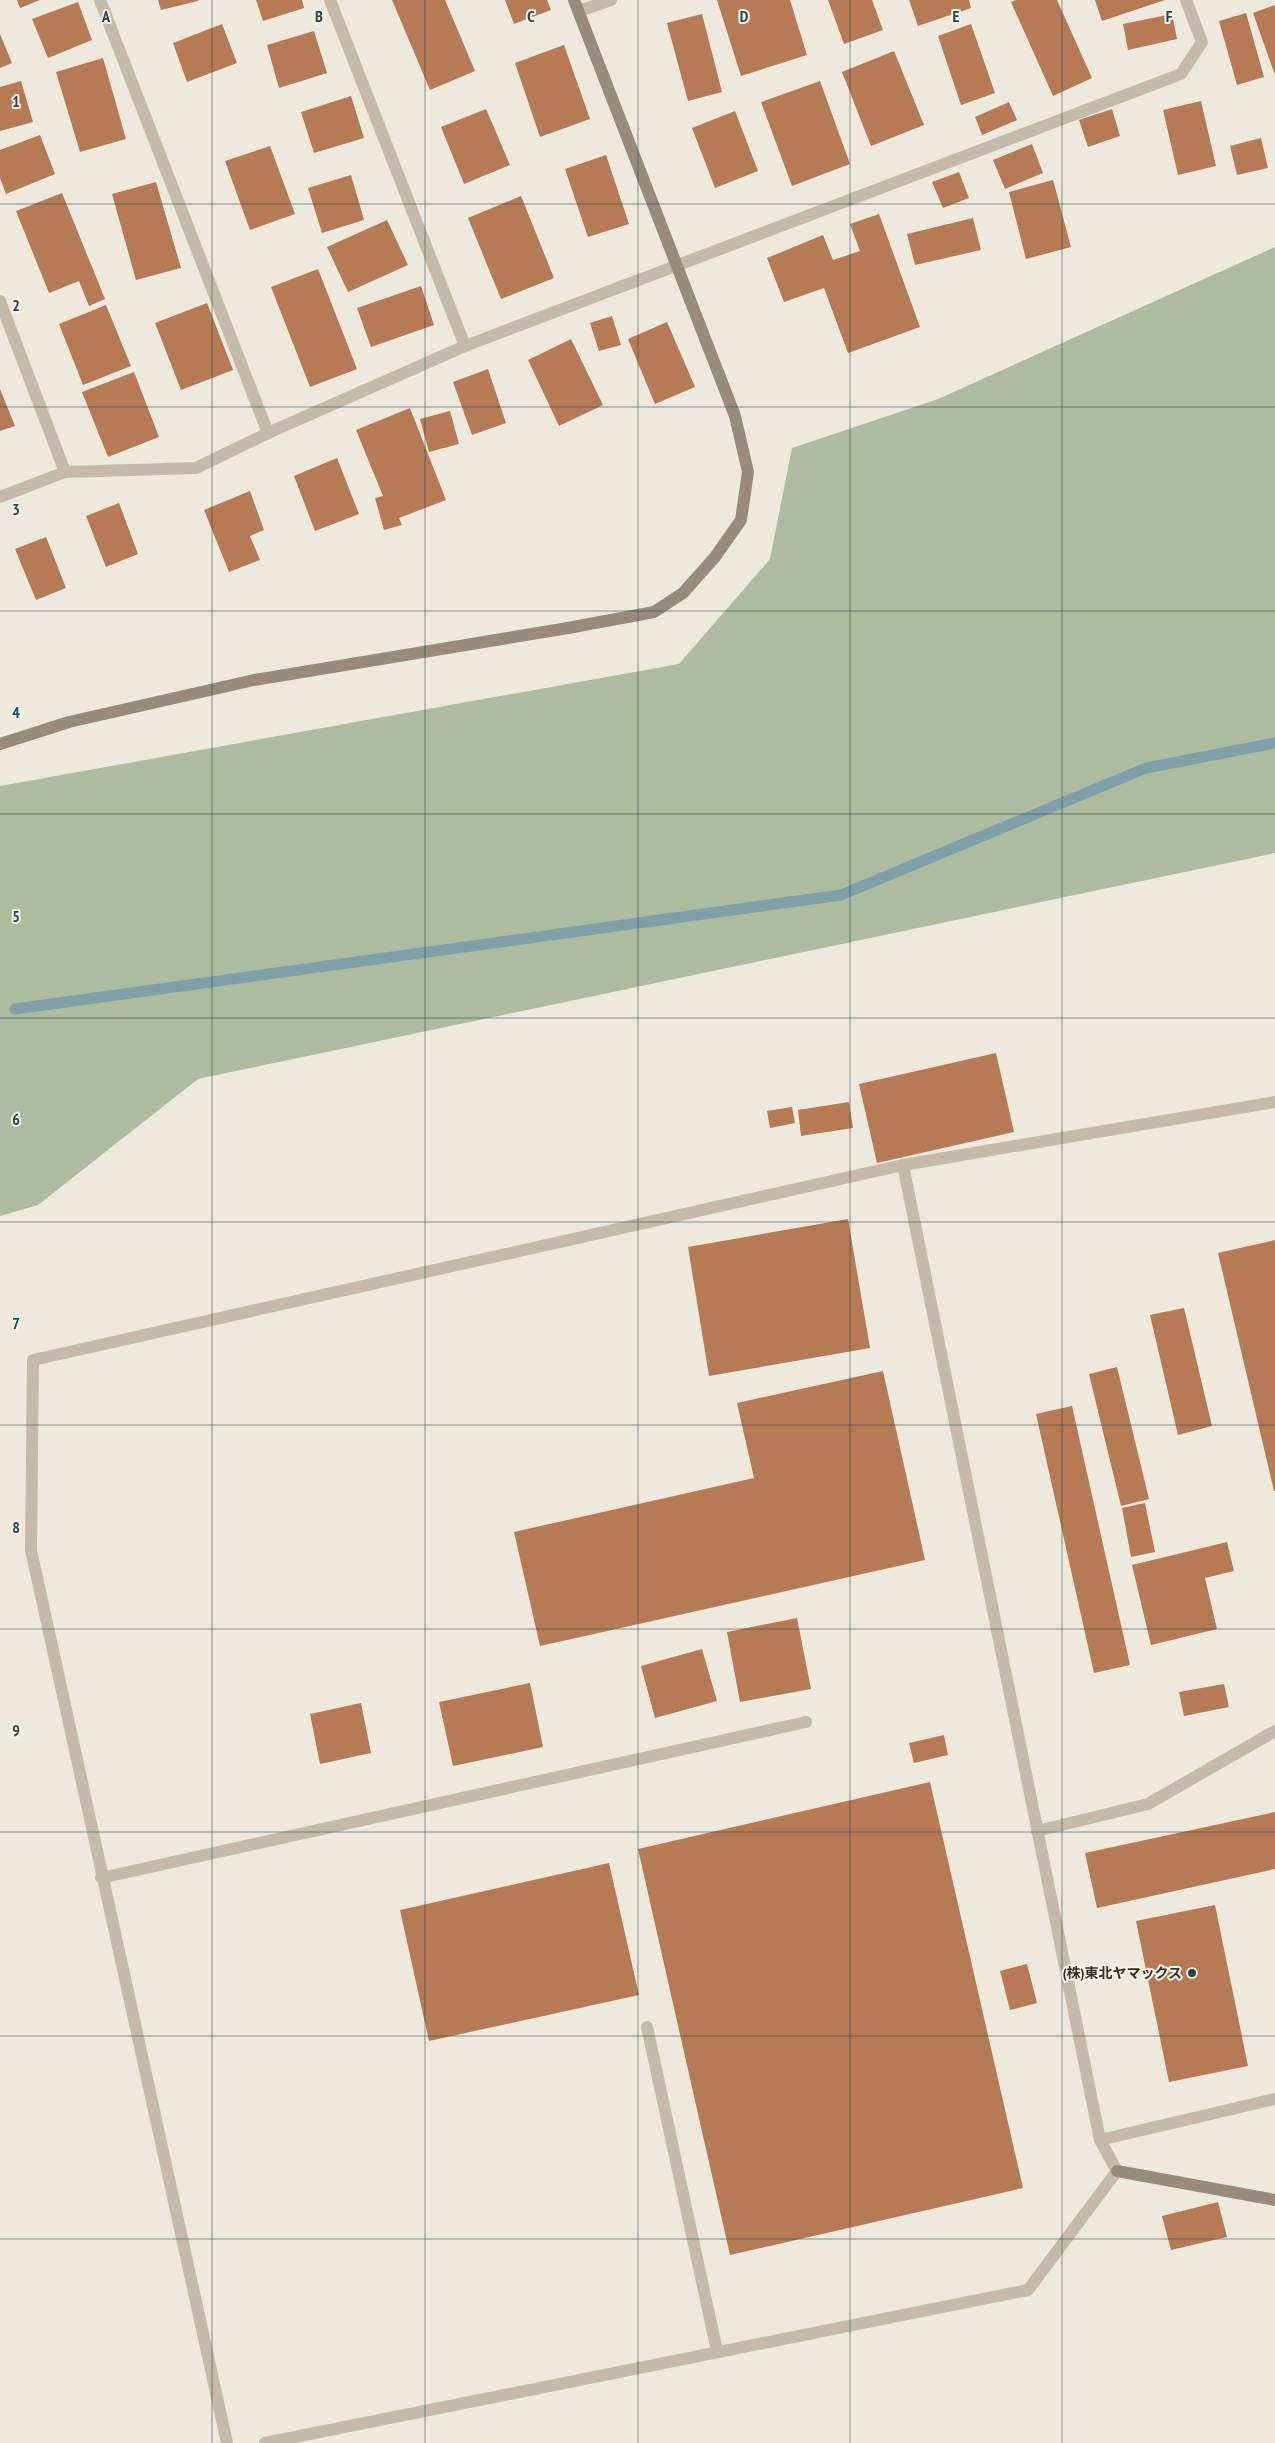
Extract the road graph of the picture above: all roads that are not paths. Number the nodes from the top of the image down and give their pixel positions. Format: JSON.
{"nodes":[{"id":1,"x":100,"y":0,"type":"edge"},
{"id":2,"x":330,"y":0,"type":"edge"},
{"id":3,"x":611,"y":0,"type":"edge"},
{"id":4,"x":1186,"y":0,"type":"edge"},
{"id":5,"x":577,"y":6,"type":"edge"},
{"id":6,"x":677,"y":266,"type":"junction"},
{"id":7,"x":0,"y":301,"type":"edge"},
{"id":8,"x":465,"y":346,"type":"junction"},
{"id":9,"x":268,"y":433,"type":"junction"},
{"id":10,"x":65,"y":472,"type":"junction"},
{"id":11,"x":0,"y":497,"type":"edge"},
{"id":12,"x":0,"y":744,"type":"edge"},
{"id":13,"x":1275,"y":1102,"type":"edge"},
{"id":14,"x":903,"y":1166,"type":"junction"},
{"id":15,"x":806,"y":1722,"type":"dead end"},
{"id":16,"x":1275,"y":1731,"type":"edge"},
{"id":17,"x":1037,"y":1831,"type":"junction"},
{"id":18,"x":101,"y":1878,"type":"junction"},
{"id":19,"x":647,"y":2027,"type":"dead end"},
{"id":20,"x":1275,"y":2099,"type":"edge"},
{"id":21,"x":1100,"y":2140,"type":"junction"},
{"id":22,"x":1117,"y":2171,"type":"junction"},
{"id":23,"x":1275,"y":2200,"type":"edge"},
{"id":24,"x":717,"y":2352,"type":"junction"},
{"id":25,"x":227,"y":2443,"type":"edge"},
{"id":26,"x":265,"y":2443,"type":"edge"}],
"edges":[{"from":1,"to":9,"type":"street"},
{"from":2,"to":8,"type":"street"},
{"from":3,"to":5,"type":"street"},
{"from":4,"to":6,"type":"street"},
{"from":5,"to":6,"type":"street"},
{"from":6,"to":8,"type":"street"},
{"from":6,"to":12,"type":"street"},
{"from":7,"to":10,"type":"street"},
{"from":8,"to":9,"type":"street"},
{"from":9,"to":10,"type":"street"},
{"from":10,"to":11,"type":"street"},
{"from":13,"to":14,"type":"street"},
{"from":14,"to":17,"type":"street"},
{"from":14,"to":18,"type":"street"},
{"from":15,"to":18,"type":"street"},
{"from":16,"to":17,"type":"street"},
{"from":17,"to":21,"type":"street"},
{"from":18,"to":25,"type":"street"},
{"from":19,"to":24,"type":"street"},
{"from":20,"to":21,"type":"street"},
{"from":21,"to":22,"type":"street"},
{"from":22,"to":23,"type":"street"},
{"from":22,"to":24,"type":"street"},
{"from":24,"to":26,"type":"street"}]}
